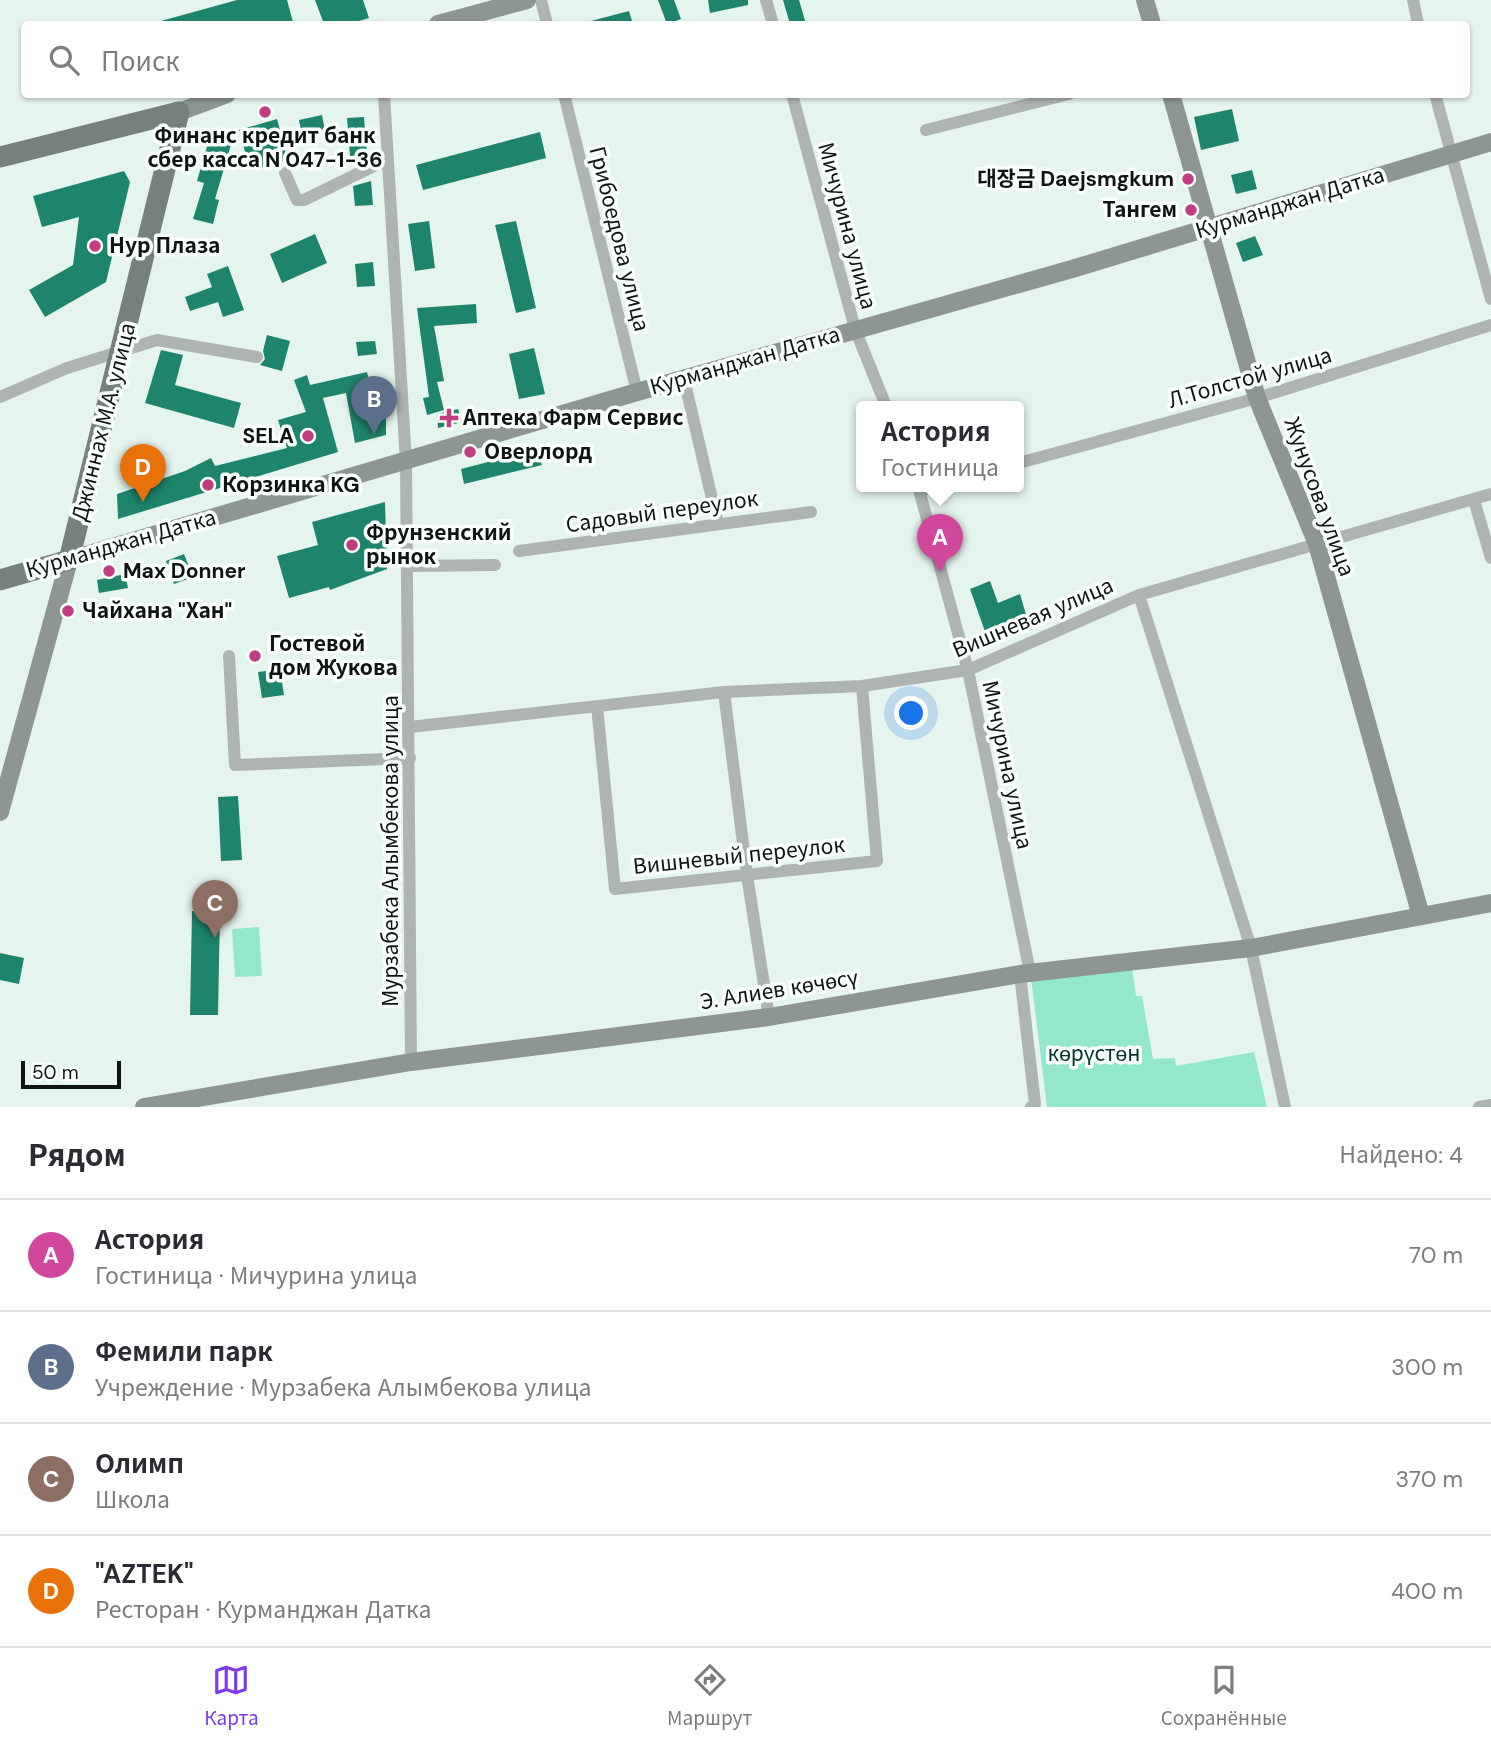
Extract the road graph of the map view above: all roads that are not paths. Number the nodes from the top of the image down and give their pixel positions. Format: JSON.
{"nodes":[{"id":1,"x":527,"y":0,"type":"edge"},
{"id":2,"x":541,"y":0,"type":"edge"},
{"id":3,"x":766,"y":0,"type":"edge"},
{"id":4,"x":1145,"y":0,"type":"edge"},
{"id":5,"x":1412,"y":0,"type":"edge"},
{"id":6,"x":449,"y":21,"type":"edge"},
{"id":7,"x":546,"y":21,"type":"edge"},
{"id":8,"x":772,"y":21,"type":"edge"},
{"id":9,"x":1151,"y":21,"type":"edge"},
{"id":10,"x":1417,"y":21,"type":"edge"},
{"id":11,"x":216,"y":98,"type":"edge"},
{"id":12,"x":384,"y":98,"type":"edge"},
{"id":13,"x":566,"y":98,"type":"edge"},
{"id":14,"x":793,"y":98,"type":"edge"},
{"id":15,"x":1053,"y":98,"type":"edge"},
{"id":16,"x":1172,"y":98,"type":"edge"},
{"id":17,"x":1436,"y":98,"type":"edge"},
{"id":18,"x":178,"y":112,"type":"junction"},
{"id":19,"x":926,"y":130,"type":"dead end"},
{"id":20,"x":1491,"y":142,"type":"edge"},
{"id":21,"x":1450,"y":154,"type":"junction"},
{"id":22,"x":0,"y":157,"type":"edge"},
{"id":23,"x":388,"y":159,"type":"junction"},
{"id":24,"x":285,"y":173,"type":"dead end"},
{"id":25,"x":1208,"y":228,"type":"junction"},
{"id":26,"x":1491,"y":299,"type":"edge"},
{"id":27,"x":1491,"y":325,"type":"edge"},
{"id":28,"x":855,"y":329,"type":"junction"},
{"id":29,"x":123,"y":349,"type":"junction"},
{"id":30,"x":257,"y":357,"type":"dead end"},
{"id":31,"x":684,"y":379,"type":"junction"},
{"id":32,"x":637,"y":392,"type":"junction"},
{"id":33,"x":0,"y":397,"type":"edge"},
{"id":34,"x":1257,"y":398,"type":"junction"},
{"id":35,"x":884,"y":401,"type":"edge"},
{"id":36,"x":406,"y":462,"type":"junction"},
{"id":37,"x":1024,"y":462,"type":"edge"},
{"id":38,"x":920,"y":492,"type":"edge"},
{"id":39,"x":1491,"y":494,"type":"edge"},
{"id":40,"x":1474,"y":499,"type":"junction"},
{"id":41,"x":811,"y":512,"type":"dead end"},
{"id":42,"x":718,"y":524,"type":"junction"},
{"id":43,"x":1317,"y":544,"type":"junction"},
{"id":44,"x":519,"y":551,"type":"dead end"},
{"id":45,"x":1491,"y":558,"type":"edge"},
{"id":46,"x":69,"y":560,"type":"junction"},
{"id":47,"x":495,"y":565,"type":"dead end"},
{"id":48,"x":408,"y":566,"type":"junction"},
{"id":49,"x":0,"y":580,"type":"edge"},
{"id":50,"x":1139,"y":595,"type":"junction"},
{"id":51,"x":229,"y":656,"type":"dead end"},
{"id":52,"x":968,"y":670,"type":"junction"},
{"id":53,"x":862,"y":686,"type":"junction"},
{"id":54,"x":724,"y":692,"type":"junction"},
{"id":55,"x":597,"y":706,"type":"junction"},
{"id":56,"x":410,"y":727,"type":"junction"},
{"id":57,"x":410,"y":758,"type":"junction"},
{"id":58,"x":0,"y":812,"type":"edge"},
{"id":59,"x":747,"y":875,"type":"junction"},
{"id":60,"x":1491,"y":903,"type":"edge"},
{"id":61,"x":1421,"y":916,"type":"junction"},
{"id":62,"x":1251,"y":948,"type":"junction"},
{"id":63,"x":1025,"y":973,"type":"junction"},
{"id":64,"x":769,"y":1017,"type":"junction"},
{"id":65,"x":411,"y":1062,"type":"junction"},
{"id":66,"x":1491,"y":1105,"type":"edge"},
{"id":67,"x":144,"y":1107,"type":"edge"},
{"id":68,"x":1031,"y":1107,"type":"edge"},
{"id":69,"x":1285,"y":1107,"type":"edge"},
{"id":70,"x":1479,"y":1107,"type":"edge"}],
"edges":[{"from":1,"to":6,"type":"main road"},
{"from":2,"to":7,"type":"street"},
{"from":3,"to":8,"type":"street"},
{"from":4,"to":9,"type":"main road"},
{"from":5,"to":10,"type":"street"},
{"from":11,"to":18,"type":"main road"},
{"from":12,"to":23,"type":"street","name":"Мурзабека Алымбекова улица"},
{"from":13,"to":32,"type":"street","name":"Грибоедова улица"},
{"from":14,"to":28,"type":"street","name":"Мичурина улица"},
{"from":15,"to":19,"type":"street"},
{"from":16,"to":25,"type":"main road","name":"Жунусова улица"},
{"from":17,"to":21,"type":"street"},
{"from":18,"to":22,"type":"main road"},
{"from":18,"to":29,"type":"main road","name":"Джиннах М.А. улица"},
{"from":20,"to":21,"type":"main road","name":"Курманджан Датка"},
{"from":21,"to":25,"type":"main road","name":"Курманджан Датка"},
{"from":21,"to":26,"type":"street"},
{"from":23,"to":24,"type":"street"},
{"from":23,"to":36,"type":"street","name":"Мурзабека Алымбекова улица"},
{"from":25,"to":28,"type":"main road","name":"Курманджан Датка"},
{"from":25,"to":34,"type":"main road","name":"Жунусова улица"},
{"from":27,"to":34,"type":"street","name":"Л.Толстой улица"},
{"from":28,"to":31,"type":"main road","name":"Курманджан Датка"},
{"from":28,"to":35,"type":"street","name":"Мичурина улица"},
{"from":29,"to":30,"type":"street"},
{"from":29,"to":33,"type":"street"},
{"from":29,"to":46,"type":"main road","name":"Джиннах М.А. улица"},
{"from":31,"to":32,"type":"main road","name":"Курманджан Датка"},
{"from":31,"to":42,"type":"street"},
{"from":32,"to":36,"type":"main road","name":"Курманджан Датка"},
{"from":34,"to":37,"type":"street","name":"Л.Толстой улица"},
{"from":34,"to":43,"type":"main road","name":"Жунусова улица"},
{"from":36,"to":46,"type":"main road","name":"Курманджан Датка"},
{"from":36,"to":48,"type":"street","name":"Мурзабека Алымбекова улица"},
{"from":38,"to":52,"type":"street","name":"Мичурина улица"},
{"from":39,"to":40,"type":"street","name":"Вишневая улица"},
{"from":40,"to":43,"type":"street","name":"Вишневая улица"},
{"from":40,"to":45,"type":"street"},
{"from":41,"to":42,"type":"street","name":"Садовый переулок"},
{"from":42,"to":44,"type":"street","name":"Садовый переулок"},
{"from":43,"to":50,"type":"street","name":"Вишневая улица"},
{"from":43,"to":61,"type":"main road","name":"Жунусова улица"},
{"from":46,"to":49,"type":"main road","name":"Курманджан Датка"},
{"from":46,"to":58,"type":"main road","name":"Джиннах М.А. улица"},
{"from":47,"to":48,"type":"street"},
{"from":48,"to":56,"type":"street","name":"Мурзабека Алымбекова улица"},
{"from":50,"to":52,"type":"street","name":"Вишневая улица"},
{"from":50,"to":62,"type":"street"},
{"from":51,"to":57,"type":"street"},
{"from":52,"to":53,"type":"street","name":"Вишневая улица"},
{"from":52,"to":63,"type":"street","name":"Мичурина улица"},
{"from":53,"to":54,"type":"street","name":"Вишневая улица"},
{"from":53,"to":59,"type":"street","name":"Вишневый переулок"},
{"from":54,"to":55,"type":"street","name":"Вишневая улица"},
{"from":54,"to":59,"type":"street"},
{"from":55,"to":56,"type":"street","name":"Вишневая улица"},
{"from":55,"to":59,"type":"street","name":"Вишневый переулок"},
{"from":56,"to":57,"type":"street","name":"Мурзабека Алымбекова улица"},
{"from":57,"to":65,"type":"street","name":"Мурзабека Алымбекова улица"},
{"from":59,"to":64,"type":"street"},
{"from":60,"to":61,"type":"main road","name":"Э. Алиев көчөсү"},
{"from":61,"to":62,"type":"main road","name":"Э. Алиев көчөсү"},
{"from":62,"to":63,"type":"main road","name":"Э. Алиев көчөсү"},
{"from":62,"to":69,"type":"street"},
{"from":63,"to":64,"type":"main road","name":"Э. Алиев көчөсү"},
{"from":63,"to":68,"type":"street","name":"Мичурина улица"},
{"from":64,"to":65,"type":"main road","name":"Э. Алиев көчөсү"},
{"from":65,"to":67,"type":"main road","name":"Э. Алиев көчөсү"},
{"from":66,"to":70,"type":"street"}]}
